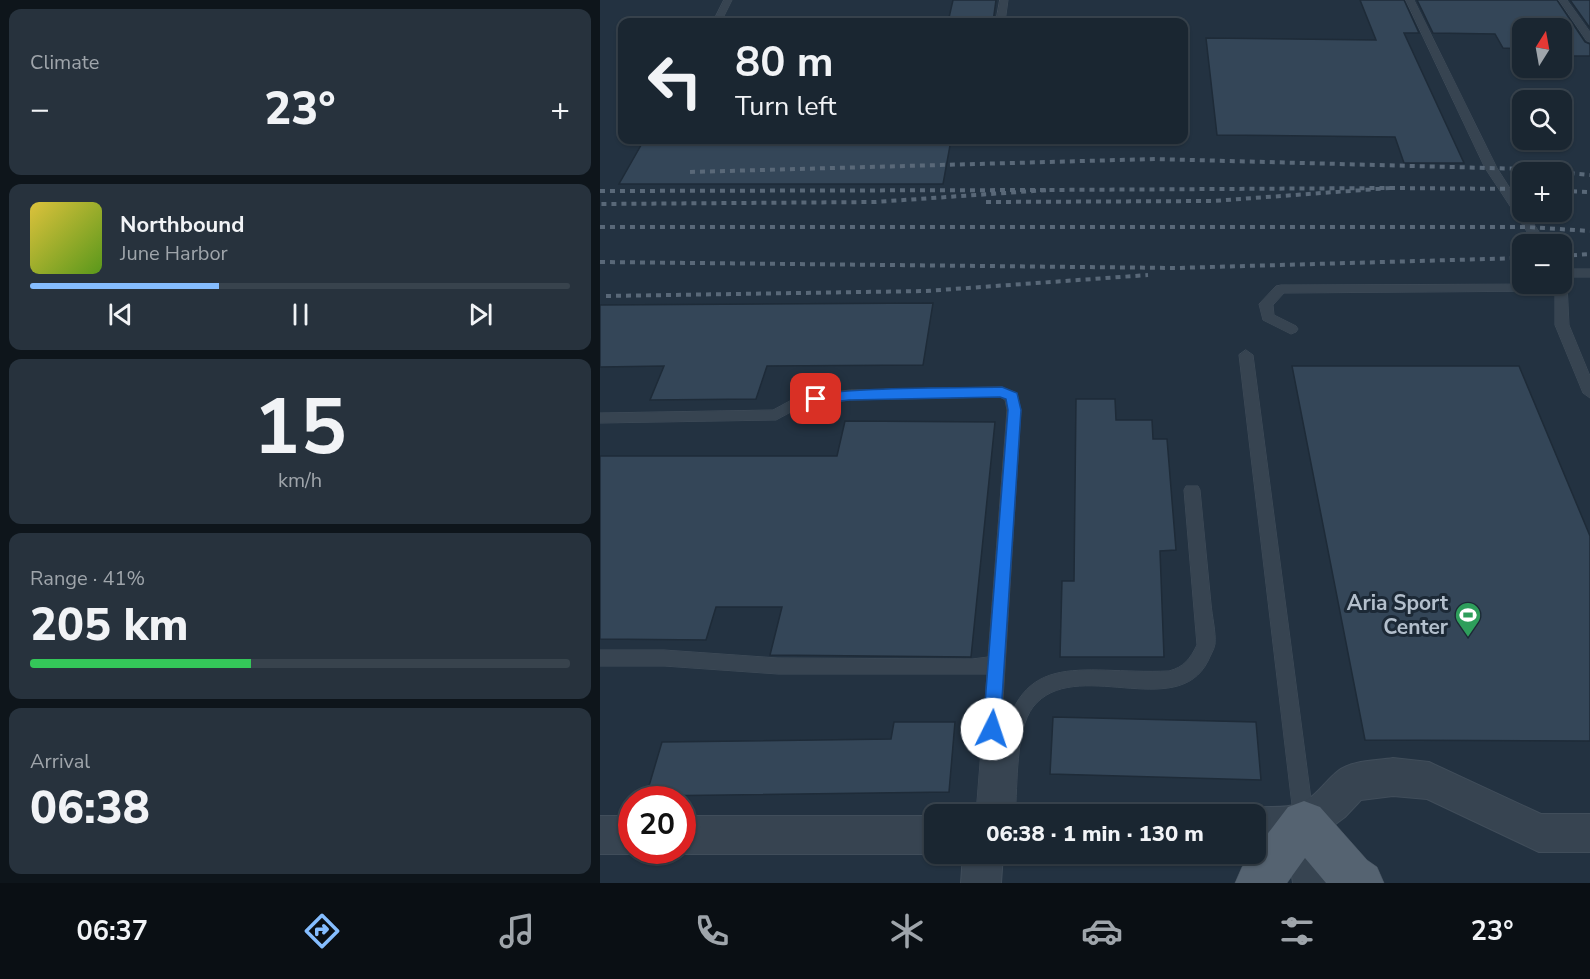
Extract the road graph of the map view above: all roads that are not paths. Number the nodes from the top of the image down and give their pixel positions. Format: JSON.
{"nodes":[{"id":1,"x":728,"y":0,"type":"edge"},
{"id":2,"x":1004,"y":0,"type":"edge"},
{"id":3,"x":1410,"y":0,"type":"edge"},
{"id":4,"x":1563,"y":0,"type":"edge"},
{"id":5,"x":719,"y":18,"type":"edge"},
{"id":6,"x":1002,"y":18,"type":"edge"},
{"id":7,"x":1590,"y":39,"type":"edge"},
{"id":8,"x":1534,"y":234,"type":"edge"},
{"id":9,"x":1590,"y":273,"type":"edge"},
{"id":10,"x":1572,"y":278,"type":"edge"},
{"id":11,"x":1512,"y":282,"type":"edge"},
{"id":12,"x":1561,"y":294,"type":"edge"},
{"id":13,"x":1291,"y":329,"type":"dead end"},
{"id":14,"x":1246,"y":355,"type":"dead end"},
{"id":15,"x":1590,"y":393,"type":"edge"},
{"id":16,"x":600,"y":418,"type":"edge"},
{"id":17,"x":1192,"y":490,"type":"dead end"},
{"id":18,"x":600,"y":658,"type":"edge"},
{"id":19,"x":996,"y":664,"type":"junction"},
{"id":20,"x":987,"y":804,"type":"edge"},
{"id":21,"x":1006,"y":804,"type":"edge"},
{"id":22,"x":1304,"y":823,"type":"junction"},
{"id":23,"x":1266,"y":825,"type":"edge"},
{"id":24,"x":1590,"y":833,"type":"edge"},
{"id":25,"x":600,"y":835,"type":"edge"},
{"id":26,"x":618,"y":835,"type":"edge"},
{"id":27,"x":696,"y":835,"type":"edge"},
{"id":28,"x":924,"y":835,"type":"edge"},
{"id":29,"x":982,"y":864,"type":"edge"},
{"id":30,"x":981,"y":883,"type":"edge"},
{"id":31,"x":1258,"y":883,"type":"edge"},
{"id":32,"x":1313,"y":883,"type":"edge"},
{"id":33,"x":1361,"y":883,"type":"edge"}],
"edges":[{"from":1,"to":5,"type":"lane"},
{"from":2,"to":6,"type":"lane"},
{"from":3,"to":8,"type":"lane"},
{"from":4,"to":7,"type":"lane"},
{"from":9,"to":10,"type":"lane"},
{"from":11,"to":13,"type":"lane"},
{"from":12,"to":15,"type":"lane"},
{"from":14,"to":22,"type":"lane"},
{"from":16,"to":19,"type":"lane"},
{"from":17,"to":21,"type":"lane"},
{"from":18,"to":19,"type":"lane"},
{"from":19,"to":20,"type":"lane"},
{"from":22,"to":23,"type":"street"},
{"from":22,"to":24,"type":"street"},
{"from":22,"to":31,"type":"main road"},
{"from":22,"to":32,"type":"street"},
{"from":22,"to":33,"type":"main road"},
{"from":25,"to":26,"type":"street"},
{"from":27,"to":28,"type":"street"},
{"from":29,"to":30,"type":"street"}]}
